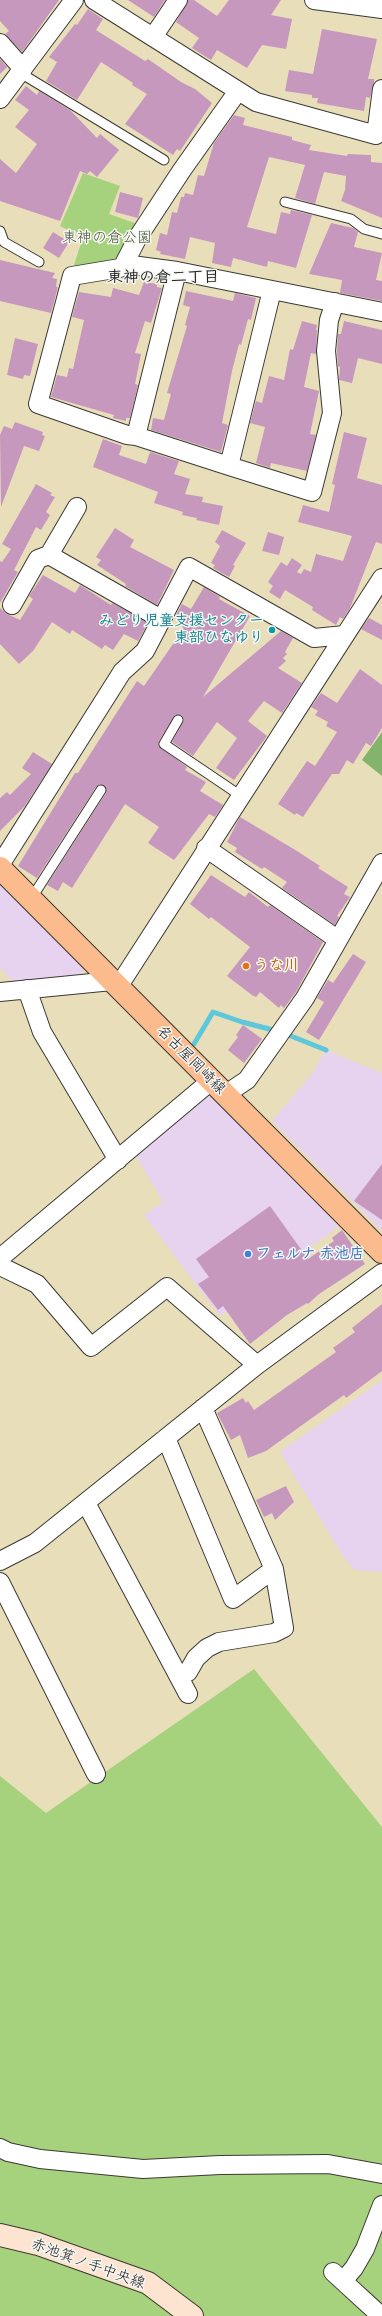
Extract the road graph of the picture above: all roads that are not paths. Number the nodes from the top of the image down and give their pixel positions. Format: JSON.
{"nodes":[{"id":1,"x":74,"y":0,"type":"edge"},
{"id":2,"x":94,"y":0,"type":"edge"},
{"id":3,"x":178,"y":0,"type":"edge"},
{"id":4,"x":314,"y":0,"type":"edge"},
{"id":5,"x":382,"y":9,"type":"edge"},
{"id":6,"x":153,"y":37,"type":"junction"},
{"id":7,"x":0,"y":43,"type":"edge"},
{"id":8,"x":23,"y":69,"type":"junction"},
{"id":9,"x":382,"y":89,"type":"edge"},
{"id":10,"x":238,"y":91,"type":"junction"},
{"id":11,"x":0,"y":98,"type":"edge"},
{"id":12,"x":164,"y":160,"type":"dead end"},
{"id":13,"x":285,"y":202,"type":"dead end"},
{"id":14,"x":0,"y":230,"type":"edge"},
{"id":15,"x":382,"y":234,"type":"edge"},
{"id":16,"x":39,"y":262,"type":"dead end"},
{"id":17,"x":124,"y":264,"type":"junction"},
{"id":18,"x":177,"y":271,"type":"junction"},
{"id":19,"x":272,"y":290,"type":"junction"},
{"id":20,"x":335,"y":302,"type":"junction"},
{"id":21,"x":382,"y":312,"type":"edge"},
{"id":22,"x":136,"y":436,"type":"junction"},
{"id":23,"x":229,"y":466,"type":"junction"},
{"id":24,"x":77,"y":507,"type":"dead end"},
{"id":25,"x":49,"y":555,"type":"junction"},
{"id":26,"x":382,"y":578,"type":"edge"},
{"id":27,"x":12,"y":605,"type":"dead end"},
{"id":28,"x":161,"y":619,"type":"junction"},
{"id":29,"x":345,"y":635,"type":"junction"},
{"id":30,"x":178,"y":720,"type":"dead end"},
{"id":31,"x":101,"y":790,"type":"dead end"},
{"id":32,"x":244,"y":798,"type":"junction"},
{"id":33,"x":206,"y":848,"type":"junction"},
{"id":34,"x":382,"y":863,"type":"edge"},
{"id":35,"x":0,"y":865,"type":"edge"},
{"id":36,"x":0,"y":868,"type":"edge"},
{"id":37,"x":31,"y":899,"type":"junction"},
{"id":38,"x":337,"y":938,"type":"junction"},
{"id":39,"x":115,"y":984,"type":"junction"},
{"id":40,"x":27,"y":989,"type":"junction"},
{"id":41,"x":0,"y":992,"type":"edge"},
{"id":42,"x":219,"y":1087,"type":"junction"},
{"id":43,"x":118,"y":1160,"type":"junction"},
{"id":44,"x":382,"y":1252,"type":"edge"},
{"id":45,"x":0,"y":1258,"type":"edge"},
{"id":46,"x":0,"y":1266,"type":"edge"},
{"id":47,"x":382,"y":1273,"type":"edge"},
{"id":48,"x":257,"y":1365,"type":"junction"},
{"id":49,"x":203,"y":1408,"type":"junction"},
{"id":50,"x":166,"y":1438,"type":"junction"},
{"id":51,"x":86,"y":1503,"type":"junction"},
{"id":52,"x":0,"y":1562,"type":"edge"},
{"id":53,"x":274,"y":1569,"type":"junction"},
{"id":54,"x":0,"y":1582,"type":"edge"},
{"id":55,"x":179,"y":1676,"type":"junction"},
{"id":56,"x":188,"y":1694,"type":"dead end"},
{"id":57,"x":96,"y":1774,"type":"dead end"},
{"id":58,"x":0,"y":2148,"type":"edge"},
{"id":59,"x":382,"y":2174,"type":"edge"},
{"id":60,"x":382,"y":2205,"type":"edge"},
{"id":61,"x":0,"y":2235,"type":"edge"},
{"id":62,"x":192,"y":2316,"type":"edge"},
{"id":63,"x":381,"y":2316,"type":"edge"}],
"edges":[{"from":1,"to":8,"type":"street"},
{"from":2,"to":6,"type":"street"},
{"from":3,"to":6,"type":"street"},
{"from":4,"to":5,"type":"street"},
{"from":6,"to":10,"type":"street"},
{"from":7,"to":8,"type":"street"},
{"from":8,"to":11,"type":"street"},
{"from":8,"to":12,"type":"lane"},
{"from":9,"to":10,"type":"street"},
{"from":10,"to":17,"type":"street"},
{"from":13,"to":15,"type":"lane"},
{"from":14,"to":16,"type":"lane"},
{"from":17,"to":18,"type":"street"},
{"from":17,"to":22,"type":"street"},
{"from":18,"to":19,"type":"street"},
{"from":18,"to":22,"type":"street"},
{"from":19,"to":20,"type":"street"},
{"from":19,"to":23,"type":"street"},
{"from":20,"to":21,"type":"street"},
{"from":20,"to":23,"type":"street"},
{"from":22,"to":23,"type":"street"},
{"from":24,"to":25,"type":"street"},
{"from":25,"to":27,"type":"street"},
{"from":25,"to":28,"type":"street"},
{"from":26,"to":29,"type":"street"},
{"from":28,"to":29,"type":"street"},
{"from":28,"to":35,"type":"street"},
{"from":29,"to":32,"type":"street"},
{"from":30,"to":32,"type":"lane"},
{"from":31,"to":37,"type":"lane"},
{"from":32,"to":33,"type":"street"},
{"from":33,"to":38,"type":"street"},
{"from":33,"to":39,"type":"street"},
{"from":34,"to":38,"type":"street"},
{"from":36,"to":37,"type":"main road","name":"名古屋岡崎線"},
{"from":37,"to":39,"type":"main road","name":"名古屋岡崎線"},
{"from":38,"to":42,"type":"street"},
{"from":39,"to":40,"type":"street"},
{"from":39,"to":42,"type":"main road","name":"名古屋岡崎線"},
{"from":40,"to":41,"type":"street"},
{"from":40,"to":43,"type":"street"},
{"from":42,"to":43,"type":"street"},
{"from":42,"to":44,"type":"main road","name":"名古屋岡崎線"},
{"from":43,"to":45,"type":"street"},
{"from":46,"to":48,"type":"street"},
{"from":47,"to":48,"type":"street"},
{"from":48,"to":49,"type":"street"},
{"from":49,"to":50,"type":"street"},
{"from":49,"to":53,"type":"street"},
{"from":50,"to":51,"type":"street"},
{"from":50,"to":53,"type":"street"},
{"from":51,"to":52,"type":"street"},
{"from":51,"to":55,"type":"street"},
{"from":53,"to":55,"type":"street"},
{"from":54,"to":57,"type":"street"},
{"from":55,"to":56,"type":"street"},
{"from":58,"to":59,"type":"street"},
{"from":60,"to":63,"type":"street"},
{"from":61,"to":62,"type":"street","name":"赤池箕ノ手中央線"}]}
